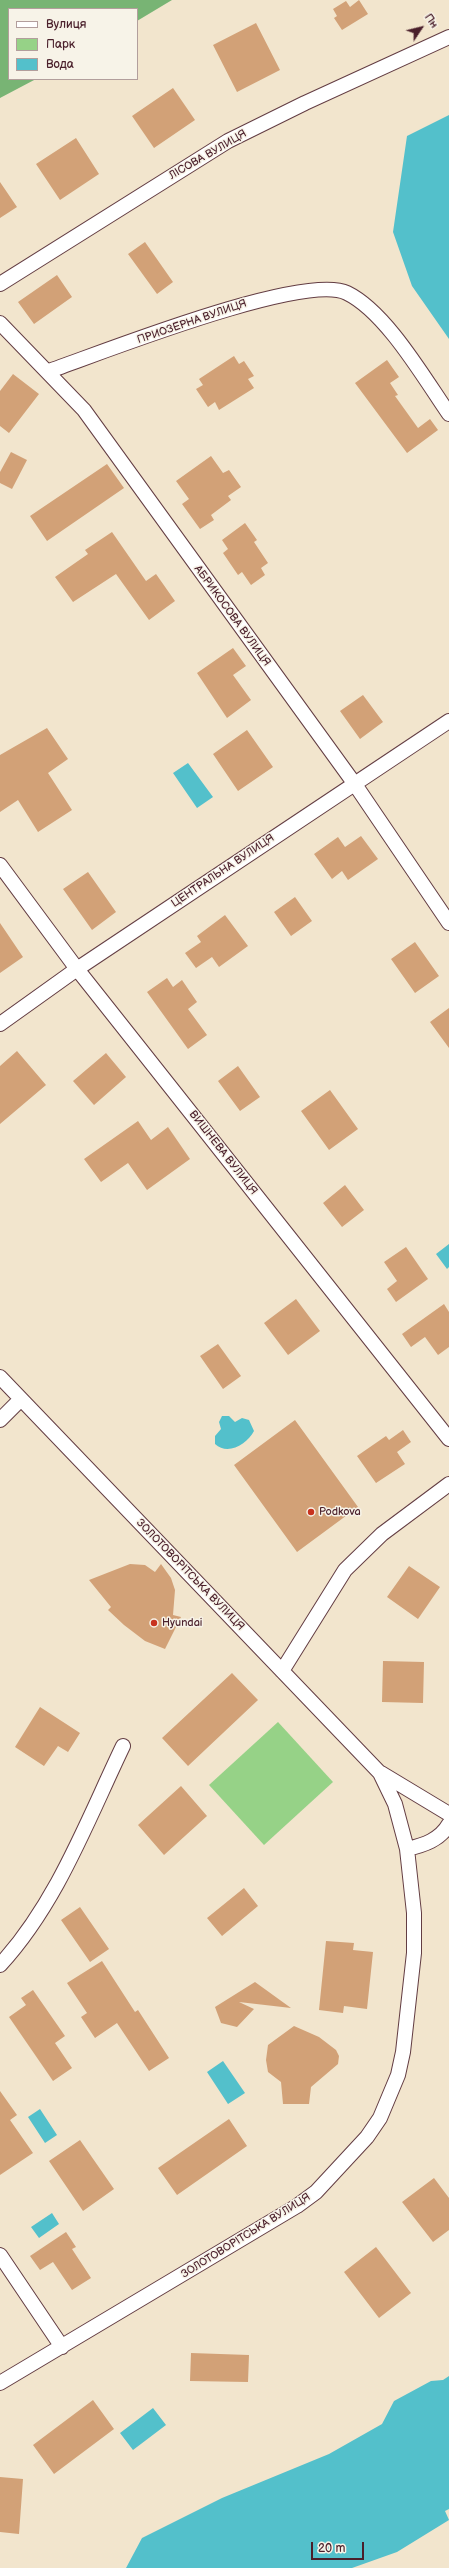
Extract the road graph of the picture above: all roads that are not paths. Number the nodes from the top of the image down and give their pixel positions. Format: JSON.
{"nodes":[{"id":1,"x":449,"y":37,"type":"edge"},
{"id":2,"x":0,"y":284,"type":"edge"},
{"id":3,"x":0,"y":323,"type":"edge"},
{"id":4,"x":49,"y":371,"type":"junction"},
{"id":5,"x":449,"y":414,"type":"edge"},
{"id":6,"x":449,"y":721,"type":"edge"},
{"id":7,"x":354,"y":783,"type":"junction"},
{"id":8,"x":0,"y":865,"type":"edge"},
{"id":9,"x":449,"y":923,"type":"edge"},
{"id":10,"x":77,"y":969,"type":"junction"},
{"id":11,"x":0,"y":1024,"type":"edge"},
{"id":12,"x":0,"y":1377,"type":"edge"},
{"id":13,"x":21,"y":1399,"type":"junction"},
{"id":14,"x":0,"y":1420,"type":"edge"},
{"id":15,"x":449,"y":1439,"type":"edge"},
{"id":16,"x":449,"y":1484,"type":"edge"},
{"id":17,"x":282,"y":1671,"type":"junction"},
{"id":18,"x":123,"y":1746,"type":"dead end"},
{"id":19,"x":380,"y":1773,"type":"junction"},
{"id":20,"x":449,"y":1814,"type":"edge"},
{"id":21,"x":449,"y":1824,"type":"edge"},
{"id":22,"x":407,"y":1849,"type":"junction"},
{"id":23,"x":0,"y":1965,"type":"edge"},
{"id":24,"x":0,"y":2255,"type":"edge"},
{"id":25,"x":62,"y":2347,"type":"junction"},
{"id":26,"x":0,"y":2383,"type":"edge"}],
"edges":[{"from":1,"to":2,"type":"street","name":"ЛІСОВА ВУЛИЦЯ"},
{"from":3,"to":4,"type":"street","name":"АБРИКОСОВА ВУЛИЦЯ"},
{"from":4,"to":5,"type":"street","name":"ПРИОЗЕРНА ВУЛИЦЯ"},
{"from":4,"to":7,"type":"street","name":"АБРИКОСОВА ВУЛИЦЯ"},
{"from":6,"to":7,"type":"street","name":"ЦЕНТРАЛЬНА ВУЛИЦЯ"},
{"from":7,"to":9,"type":"street","name":"АБРИКОСОВА ВУЛИЦЯ"},
{"from":7,"to":10,"type":"street","name":"ЦЕНТРАЛЬНА ВУЛИЦЯ"},
{"from":8,"to":10,"type":"street","name":"ВИШНЕВА ВУЛИЦЯ"},
{"from":10,"to":11,"type":"street","name":"ЦЕНТРАЛЬНА ВУЛИЦЯ"},
{"from":10,"to":15,"type":"street","name":"ВИШНЕВА ВУЛИЦЯ"},
{"from":12,"to":13,"type":"street","name":"ЗОЛОТОВОРІТСЬКА ВУЛИЦЯ"},
{"from":13,"to":14,"type":"street"},
{"from":13,"to":17,"type":"street","name":"ЗОЛОТОВОРІТСЬКА ВУЛИЦЯ"},
{"from":16,"to":17,"type":"street"},
{"from":17,"to":19,"type":"street","name":"ЗОЛОТОВОРІТСЬКА ВУЛИЦЯ"},
{"from":18,"to":23,"type":"street"},
{"from":19,"to":20,"type":"street","name":"ЗОЛОТОВОРІТСЬКА ВУЛИЦЯ"},
{"from":19,"to":22,"type":"street","name":"ЗОЛОТОВОРІТСЬКА ВУЛИЦЯ"},
{"from":21,"to":22,"type":"street"},
{"from":22,"to":25,"type":"street","name":"ЗОЛОТОВОРІТСЬКА ВУЛИЦЯ"},
{"from":24,"to":25,"type":"street"},
{"from":25,"to":26,"type":"street","name":"ЗОЛОТОВОРІТСЬКА ВУЛИЦЯ"}]}
